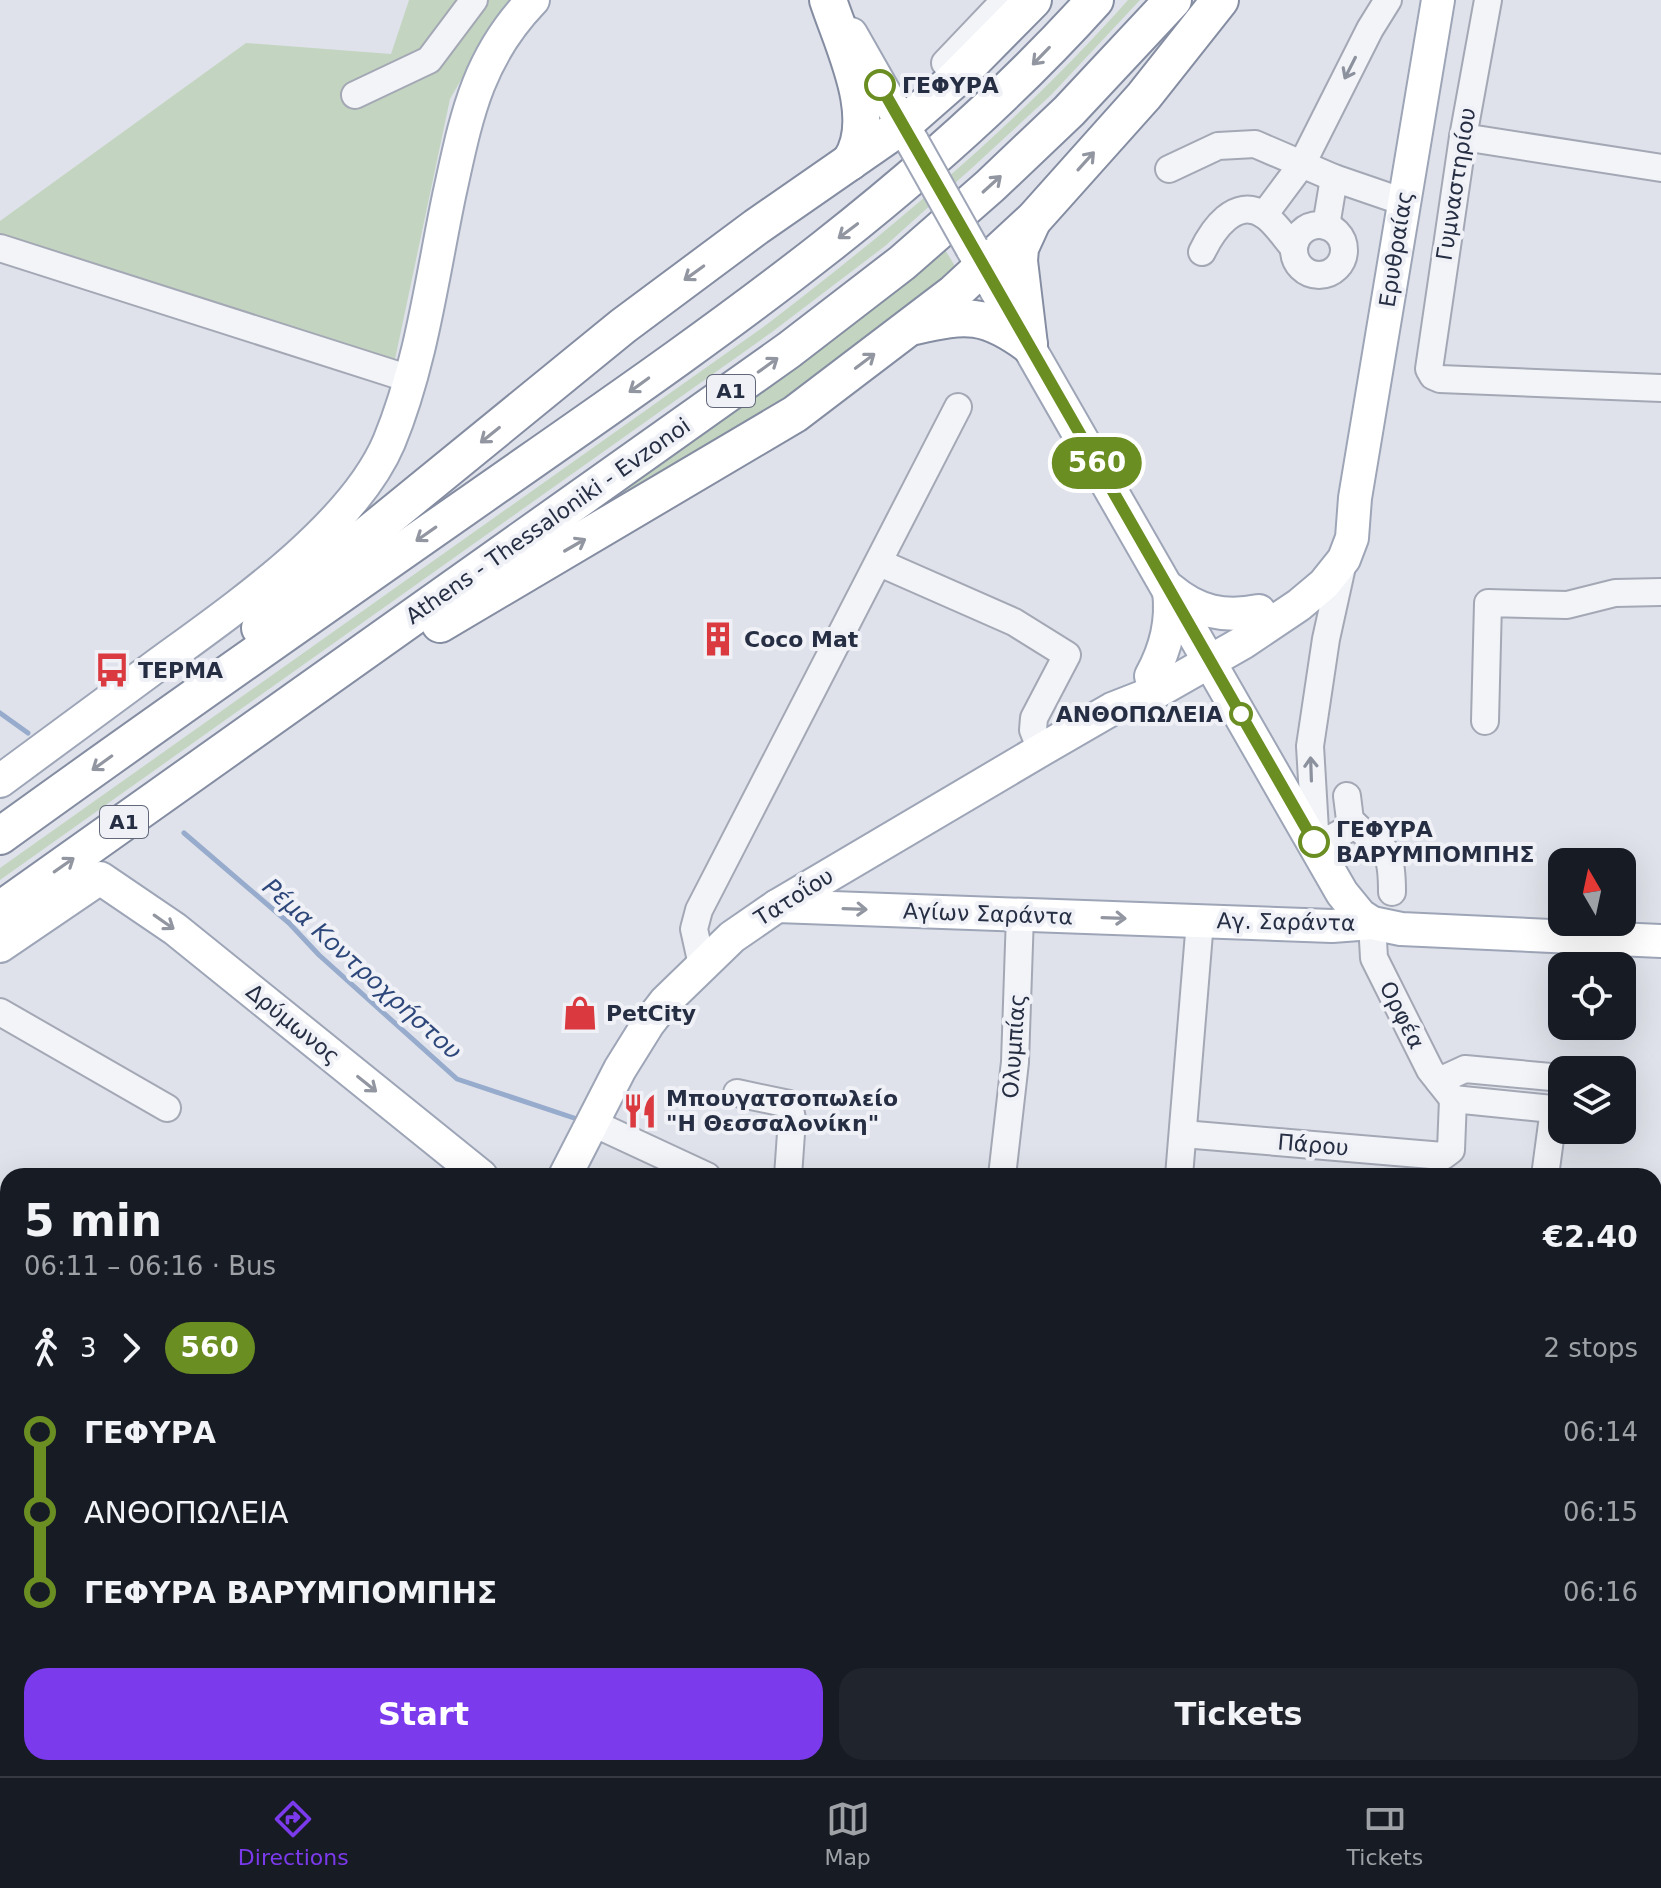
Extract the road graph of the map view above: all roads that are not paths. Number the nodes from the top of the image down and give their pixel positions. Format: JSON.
{"nodes":[{"id":1,"x":474,"y":0,"type":"edge"},
{"id":2,"x":533,"y":0,"type":"edge"},
{"id":3,"x":830,"y":0,"type":"edge"},
{"id":4,"x":1005,"y":0,"type":"edge"},
{"id":5,"x":1033,"y":0,"type":"edge"},
{"id":6,"x":1095,"y":0,"type":"edge"},
{"id":7,"x":1173,"y":0,"type":"edge"},
{"id":8,"x":1220,"y":0,"type":"edge"},
{"id":9,"x":1388,"y":0,"type":"edge"},
{"id":10,"x":1438,"y":0,"type":"edge"},
{"id":11,"x":1488,"y":0,"type":"edge"},
{"id":12,"x":948,"y":73,"type":"junction"},
{"id":13,"x":355,"y":95,"type":"dead end"},
{"id":14,"x":908,"y":134,"type":"junction"},
{"id":15,"x":1463,"y":137,"type":"junction"},
{"id":16,"x":1302,"y":164,"type":"junction"},
{"id":17,"x":1661,"y":168,"type":"edge"},
{"id":18,"x":1169,"y":169,"type":"dead end"},
{"id":19,"x":839,"y":170,"type":"junction"},
{"id":20,"x":1334,"y":178,"type":"junction"},
{"id":21,"x":1404,"y":202,"type":"junction"},
{"id":22,"x":1264,"y":215,"type":"junction"},
{"id":23,"x":1034,"y":219,"type":"junction"},
{"id":24,"x":1326,"y":226,"type":"junction"},
{"id":25,"x":0,"y":248,"type":"edge"},
{"id":26,"x":1294,"y":248,"type":"junction"},
{"id":27,"x":1202,"y":252,"type":"dead end"},
{"id":28,"x":978,"y":258,"type":"junction"},
{"id":29,"x":910,"y":327,"type":"junction"},
{"id":30,"x":1029,"y":345,"type":"junction"},
{"id":31,"x":410,"y":379,"type":"junction"},
{"id":32,"x":1661,"y":388,"type":"edge"},
{"id":33,"x":958,"y":407,"type":"dead end"},
{"id":34,"x":1355,"y":498,"type":"junction"},
{"id":35,"x":1344,"y":559,"type":"junction"},
{"id":36,"x":880,"y":563,"type":"junction"},
{"id":37,"x":1169,"y":588,"type":"junction"},
{"id":38,"x":1661,"y":592,"type":"edge"},
{"id":39,"x":1259,"y":611,"type":"junction"},
{"id":40,"x":1206,"y":652,"type":"junction"},
{"id":41,"x":1154,"y":684,"type":"junction"},
{"id":42,"x":1236,"y":706,"type":"junction"},
{"id":43,"x":165,"y":717,"type":"junction"},
{"id":44,"x":1485,"y":721,"type":"dead end"},
{"id":45,"x":248,"y":734,"type":"junction"},
{"id":46,"x":1041,"y":750,"type":"junction"},
{"id":47,"x":0,"y":781,"type":"edge"},
{"id":48,"x":1347,"y":796,"type":"dead end"},
{"id":49,"x":1355,"y":825,"type":"junction"},
{"id":50,"x":0,"y":836,"type":"edge"},
{"id":51,"x":1316,"y":847,"type":"junction"},
{"id":52,"x":1392,"y":892,"type":"dead end"},
{"id":53,"x":777,"y":906,"type":"junction"},
{"id":54,"x":0,"y":910,"type":"edge"},
{"id":55,"x":1020,"y":915,"type":"junction"},
{"id":56,"x":1200,"y":921,"type":"junction"},
{"id":57,"x":1372,"y":923,"type":"junction"},
{"id":58,"x":1661,"y":941,"type":"edge"},
{"id":59,"x":0,"y":946,"type":"edge"},
{"id":60,"x":702,"y":965,"type":"junction"},
{"id":61,"x":0,"y":1012,"type":"edge"},
{"id":62,"x":1548,"y":1076,"type":"edge"},
{"id":63,"x":1446,"y":1090,"type":"junction"},
{"id":64,"x":737,"y":1093,"type":"dead end"},
{"id":65,"x":167,"y":1108,"type":"dead end"},
{"id":66,"x":1548,"y":1108,"type":"edge"},
{"id":67,"x":593,"y":1123,"type":"junction"},
{"id":68,"x":1183,"y":1134,"type":"junction"},
{"id":69,"x":1549,"y":1144,"type":"edge"},
{"id":70,"x":471,"y":1168,"type":"edge"},
{"id":71,"x":569,"y":1168,"type":"edge"},
{"id":72,"x":690,"y":1168,"type":"edge"},
{"id":73,"x":789,"y":1168,"type":"edge"},
{"id":74,"x":1003,"y":1168,"type":"edge"},
{"id":75,"x":1180,"y":1168,"type":"edge"},
{"id":76,"x":1546,"y":1168,"type":"edge"}],
"edges":[{"from":1,"to":13,"type":"street"},
{"from":2,"to":31,"type":"main road"},
{"from":3,"to":14,"type":"main road","name":"Ερυθραίας"},
{"from":3,"to":19,"type":"highway"},
{"from":4,"to":12,"type":"street"},
{"from":5,"to":12,"type":"highway"},
{"from":6,"to":43,"type":"highway","number":"Α1","one_way":true},
{"from":45,"to":7,"type":"highway","name":"Athens - Thessaloniki - Evzonoi","number":"Α1","one_way":true},
{"from":23,"to":8,"type":"highway","one_way":true},
{"from":9,"to":16,"type":"street","one_way":true},
{"from":10,"to":21,"type":"main road","name":"Ερυθραίας"},
{"from":11,"to":15,"type":"street","name":"Γυμναστηρίου"},
{"from":12,"to":14,"type":"highway"},
{"from":14,"to":19,"type":"highway"},
{"from":14,"to":28,"type":"main road","name":"Ερυθραίας","bridge":true},
{"from":15,"to":17,"type":"street"},
{"from":15,"to":32,"type":"street","name":"Γυμναστηρίου"},
{"from":16,"to":18,"type":"street"},
{"from":16,"to":20,"type":"street"},
{"from":16,"to":22,"type":"street"},
{"from":19,"to":43,"type":"highway","one_way":true},
{"from":20,"to":21,"type":"street"},
{"from":20,"to":24,"type":"street"},
{"from":21,"to":34,"type":"main road","name":"Ερυθραίας"},
{"from":22,"to":26,"type":"street"},
{"from":22,"to":27,"type":"street"},
{"from":23,"to":28,"type":"highway"},
{"from":23,"to":30,"type":"highway"},
{"from":24,"to":26,"type":"street"},
{"from":24,"to":26,"type":"street"},
{"from":25,"to":31,"type":"street"},
{"from":28,"to":29,"type":"highway"},
{"from":28,"to":30,"type":"main road","name":"Ερυθραίας"},
{"from":29,"to":30,"type":"highway"},
{"from":45,"to":29,"type":"highway","one_way":true},
{"from":30,"to":37,"type":"main road","name":"Ερυθραίας"},
{"from":31,"to":47,"type":"main road"},
{"from":33,"to":36,"type":"street"},
{"from":34,"to":35,"type":"main road","name":"Ερυθραίας"},
{"from":34,"to":39,"type":"main road","name":"Ερυθραίας"},
{"from":35,"to":40,"type":"main road","name":"Ερυθραίας"},
{"from":51,"to":35,"type":"street","name":"Ερυθραίας","one_way":true},
{"from":36,"to":46,"type":"street"},
{"from":36,"to":60,"type":"street"},
{"from":37,"to":39,"type":"main road"},
{"from":37,"to":40,"type":"main road","name":"Ερυθραίας"},
{"from":37,"to":41,"type":"main road"},
{"from":38,"to":44,"type":"street"},
{"from":39,"to":40,"type":"main road","name":"Ερυθραίας"},
{"from":40,"to":41,"type":"main road","name":"Τατοΐου"},
{"from":40,"to":42,"type":"main road","name":"Ερυθραίας"},
{"from":41,"to":42,"type":"main road"},
{"from":41,"to":46,"type":"main road","name":"Τατοΐου"},
{"from":42,"to":51,"type":"main road","name":"Ερυθραίας"},
{"from":43,"to":50,"type":"highway","number":"Α1","one_way":true},
{"from":54,"to":45,"type":"highway","name":"Athens - Thessaloniki - Evzonoi","number":"Α1","one_way":true},
{"from":46,"to":53,"type":"main road","name":"Τατοΐου"},
{"from":48,"to":49,"type":"street"},
{"from":49,"to":51,"type":"street"},
{"from":49,"to":52,"type":"street"},
{"from":51,"to":57,"type":"main road","name":"Ερυθραίας"},
{"from":53,"to":55,"type":"main road","name":"Αγίων Σαράντα","one_way":true},
{"from":53,"to":60,"type":"main road","name":"Τατοΐου"},
{"from":55,"to":56,"type":"main road","name":"Αγίων Σαράντα","one_way":true},
{"from":55,"to":74,"type":"street","name":"Ολυμπίας"},
{"from":56,"to":57,"type":"main road","name":"Αγ. Σαράντα"},
{"from":56,"to":68,"type":"street"},
{"from":57,"to":58,"type":"main road"},
{"from":57,"to":63,"type":"street","name":"Ορφέα"},
{"from":59,"to":70,"type":"main road","name":"Δρύμωνος","one_way":true},
{"from":60,"to":67,"type":"main road","name":"Τατοΐου"},
{"from":61,"to":65,"type":"street"},
{"from":62,"to":63,"type":"street"},
{"from":63,"to":66,"type":"street"},
{"from":63,"to":68,"type":"street","name":"Πάρου"},
{"from":64,"to":73,"type":"street"},
{"from":67,"to":71,"type":"main road","name":"Τατοΐου"},
{"from":67,"to":72,"type":"street"},
{"from":68,"to":75,"type":"street"},
{"from":69,"to":76,"type":"street"}]}
